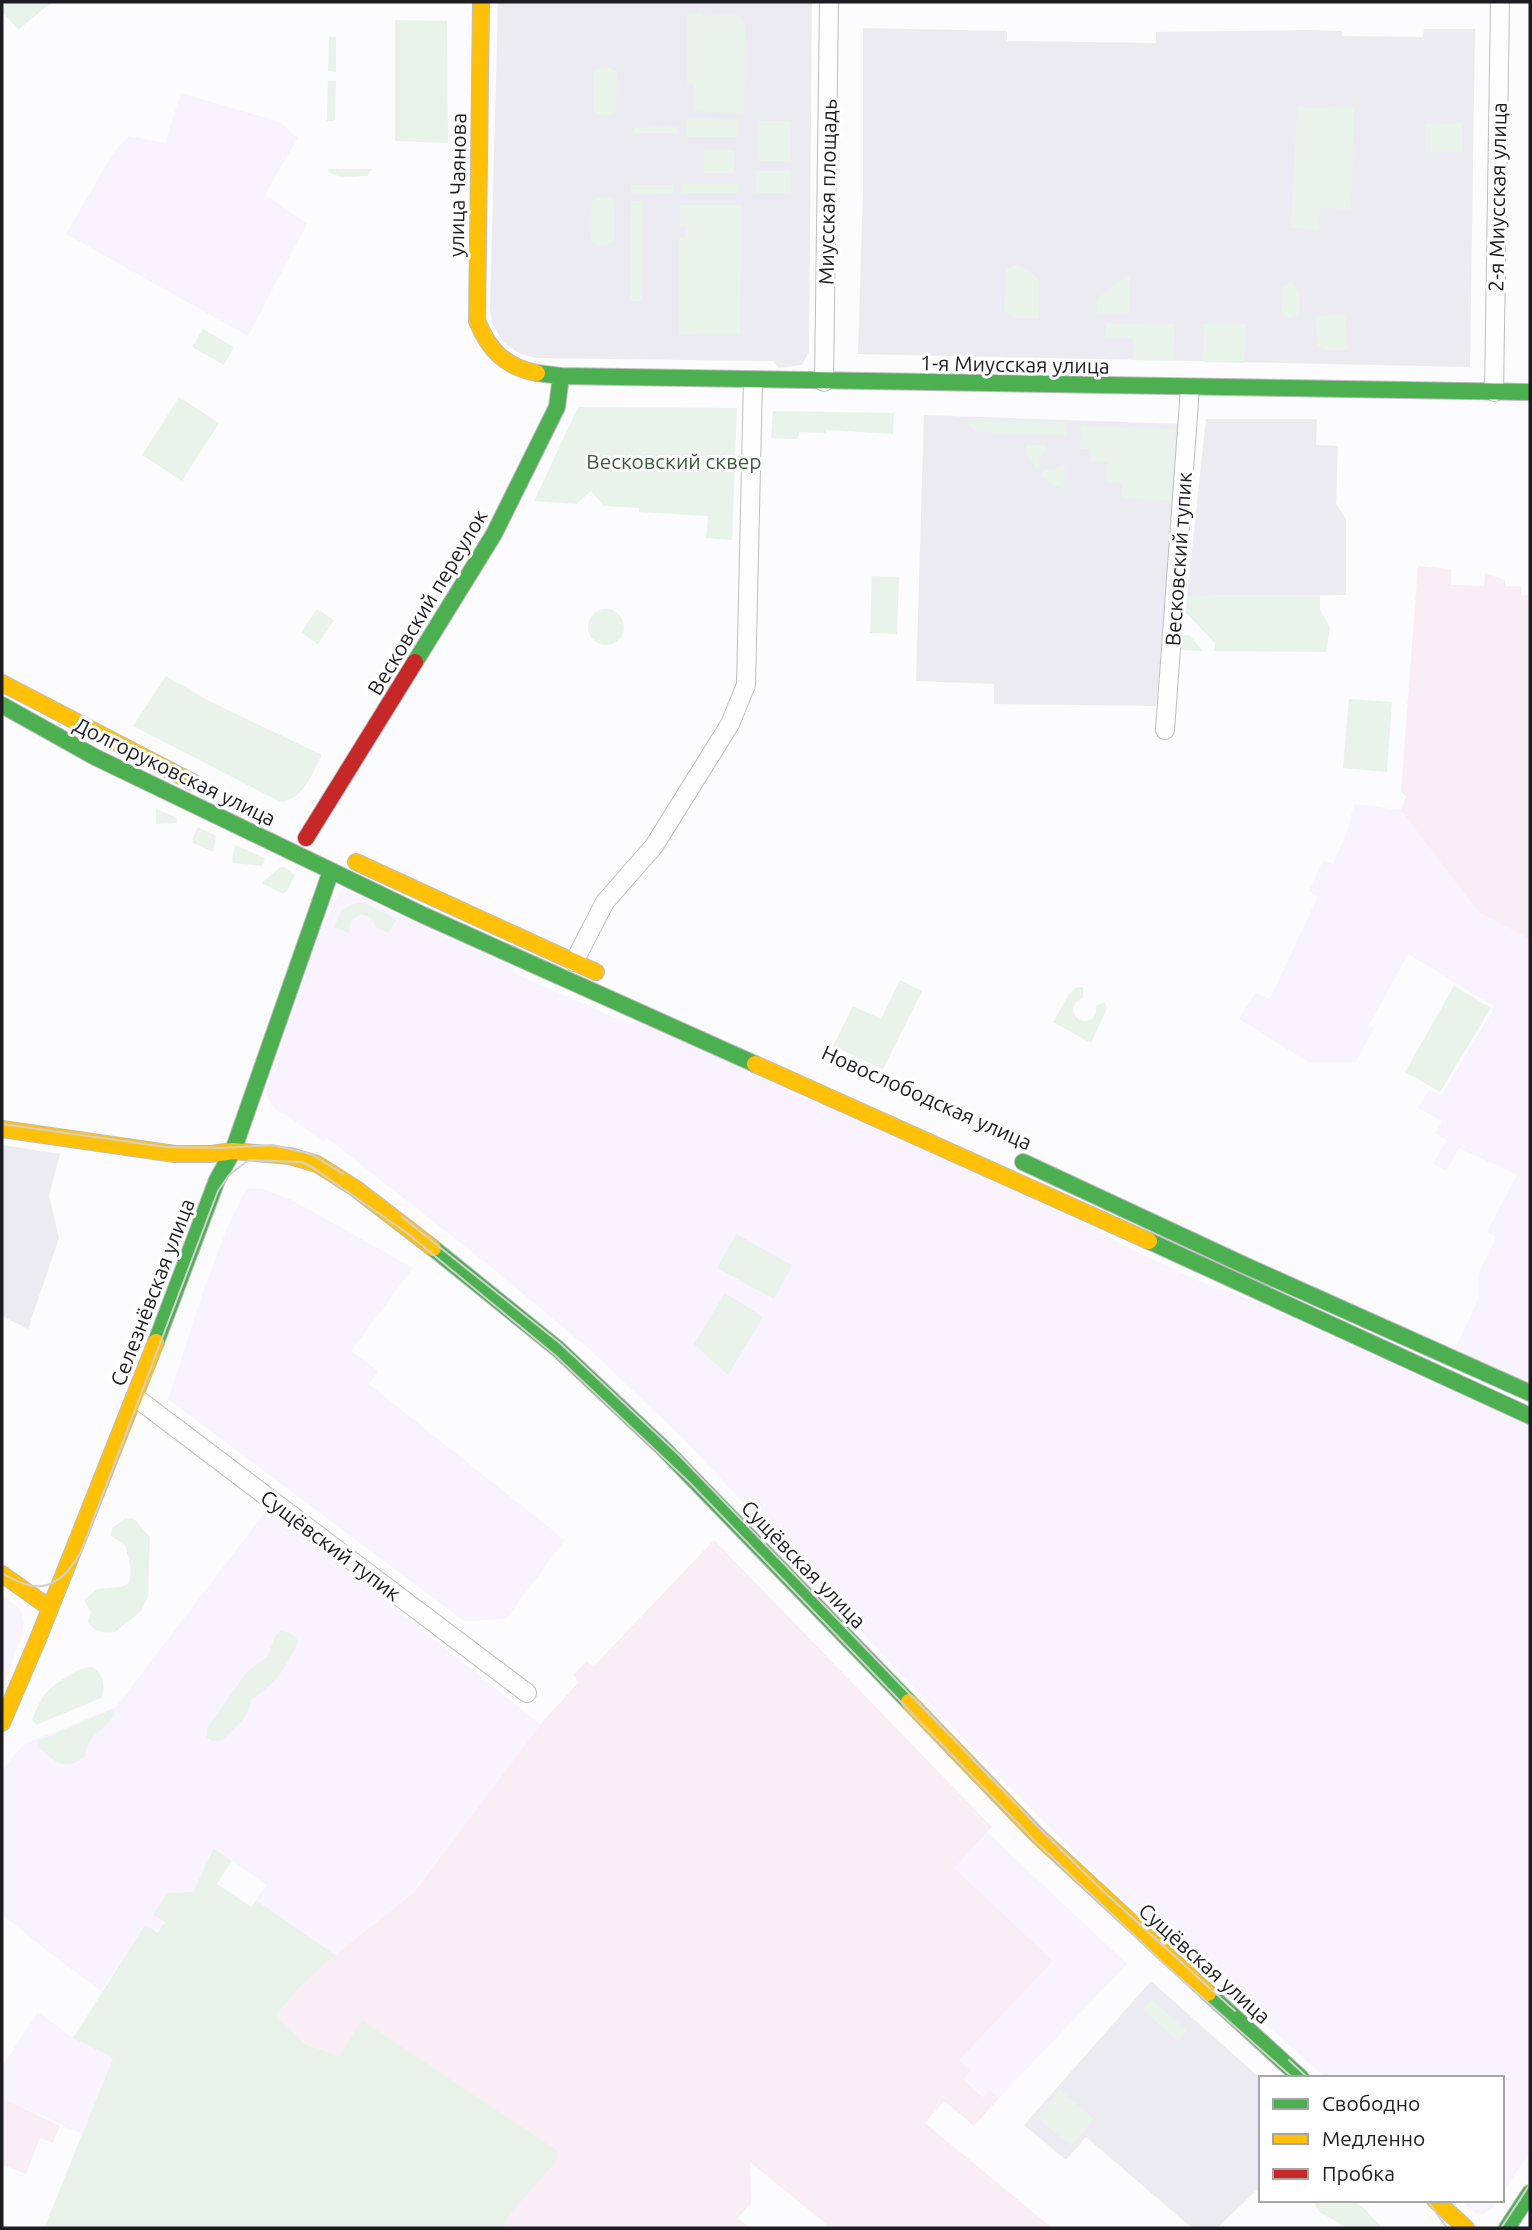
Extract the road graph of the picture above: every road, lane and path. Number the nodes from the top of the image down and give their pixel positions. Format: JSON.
{"nodes":[{"id":1,"x":481,"y":2,"type":"edge"},
{"id":2,"x":829,"y":2,"type":"edge"},
{"id":3,"x":1500,"y":2,"type":"edge"},
{"id":4,"x":502,"y":360,"type":"joint"},
{"id":5,"x":561,"y":376,"type":"junction"},
{"id":6,"x":753,"y":380,"type":"junction"},
{"id":7,"x":824,"y":382,"type":"junction"},
{"id":8,"x":1190,"y":388,"type":"junction"},
{"id":9,"x":1494,"y":392,"type":"junction"},
{"id":10,"x":1530,"y":392,"type":"edge"},
{"id":11,"x":2,"y":683,"type":"edge"},
{"id":12,"x":2,"y":705,"type":"edge"},
{"id":13,"x":1165,"y":730,"type":"dead end"},
{"id":14,"x":210,"y":792,"type":"dead end"},
{"id":15,"x":306,"y":838,"type":"dead end"},
{"id":16,"x":344,"y":856,"type":"dead end"},
{"id":17,"x":331,"y":871,"type":"junction"},
{"id":18,"x":574,"y":962,"type":"junction"},
{"id":19,"x":610,"y":978,"type":"dead end"},
{"id":20,"x":2,"y":1129,"type":"edge"},
{"id":21,"x":233,"y":1151,"type":"junction"},
{"id":22,"x":1010,"y":1157,"type":"dead end"},
{"id":23,"x":1530,"y":1393,"type":"edge"},
{"id":24,"x":135,"y":1396,"type":"junction"},
{"id":25,"x":1530,"y":1416,"type":"edge"},
{"id":26,"x":2,"y":1574,"type":"edge"},
{"id":27,"x":50,"y":1608,"type":"junction"},
{"id":28,"x":527,"y":1693,"type":"dead end"},
{"id":29,"x":2,"y":1723,"type":"edge"},
{"id":30,"x":1299,"y":2076,"type":"edge"},
{"id":31,"x":1530,"y":2193,"type":"edge"},
{"id":32,"x":1437,"y":2202,"type":"edge"},
{"id":33,"x":1466,"y":2228,"type":"edge"},
{"id":34,"x":1507,"y":2228,"type":"edge"}],
"edges":[{"from":1,"to":4,"type":"street","name":"улица Чаянова"},
{"from":2,"to":7,"type":"street","name":"Миусская площадь"},
{"from":3,"to":9,"type":"street","name":"2-я Миусская улица"},
{"from":4,"to":5,"type":"street","name":"1-я Миусская улица"},
{"from":5,"to":6,"type":"street","name":"1-я Миусская улица"},
{"from":5,"to":15,"type":"street","name":"Весковский переулок"},
{"from":6,"to":7,"type":"street","name":"1-я Миусская улица"},
{"from":6,"to":18,"type":"street"},
{"from":7,"to":8,"type":"street","name":"1-я Миусская улица"},
{"from":8,"to":9,"type":"street","name":"1-я Миусская улица"},
{"from":8,"to":13,"type":"street","name":"Весковский тупик"},
{"from":9,"to":10,"type":"street","name":"1-я Миусская улица"},
{"from":11,"to":14,"type":"street","name":"Долгоруковская улица"},
{"from":12,"to":17,"type":"street","name":"Долгоруковская улица"},
{"from":16,"to":18,"type":"street"},
{"from":17,"to":21,"type":"street","name":"Селезнёвская улица"},
{"from":17,"to":25,"type":"street","name":"Новослободская улица"},
{"from":18,"to":19,"type":"street"},
{"from":20,"to":21,"type":"street","name":"Сущёвская улица"},
{"from":21,"to":24,"type":"street","name":"Селезнёвская улица"},
{"from":21,"to":30,"type":"street","name":"Сущёвская улица"},
{"from":22,"to":23,"type":"street","name":"Новослободская улица"},
{"from":24,"to":27,"type":"street","name":"Селезнёвская улица"},
{"from":24,"to":28,"type":"street","name":"Сущёвский тупик"},
{"from":26,"to":27,"type":"street"},
{"from":27,"to":29,"type":"street","name":"Селезнёвская улица"},
{"from":31,"to":34,"type":"street"},
{"from":32,"to":33,"type":"street"}]}
